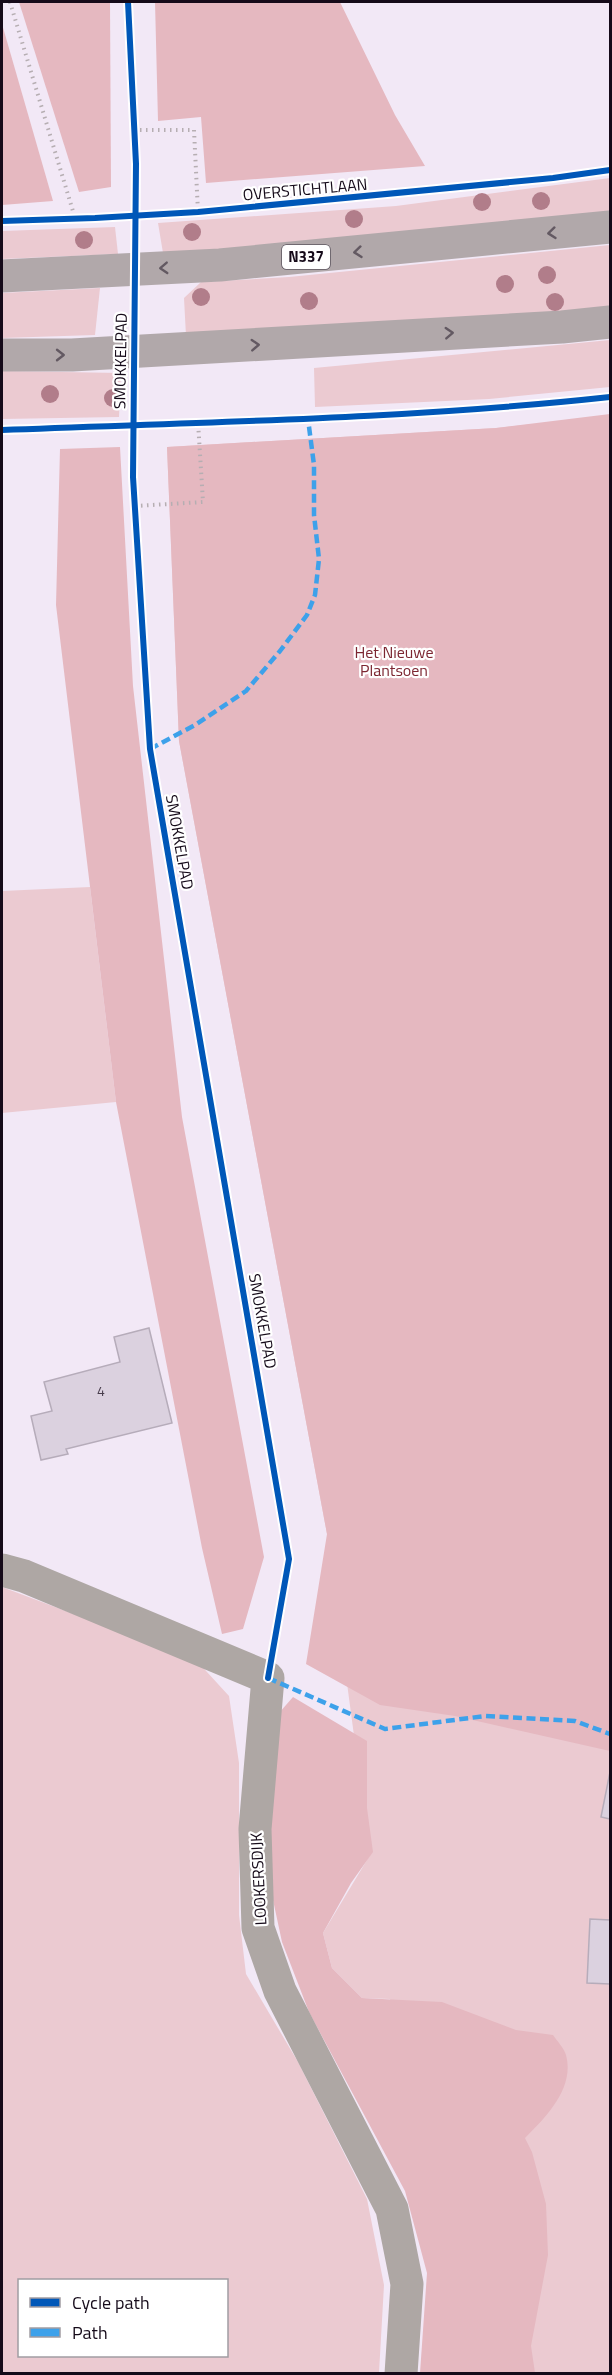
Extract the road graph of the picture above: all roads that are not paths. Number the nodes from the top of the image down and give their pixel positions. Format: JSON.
{"nodes":[{"id":1,"x":610,"y":227,"type":"edge"},
{"id":2,"x":2,"y":276,"type":"edge"},
{"id":3,"x":610,"y":322,"type":"edge"},
{"id":4,"x":2,"y":355,"type":"edge"},
{"id":5,"x":2,"y":1570,"type":"edge"},
{"id":6,"x":401,"y":2373,"type":"edge"}],
"edges":[{"from":1,"to":2,"type":"main road","number":"N337","one_way":true},
{"from":4,"to":3,"type":"main road","one_way":true},
{"from":5,"to":6,"type":"street","name":"LOOKERSDIJK"}]}
